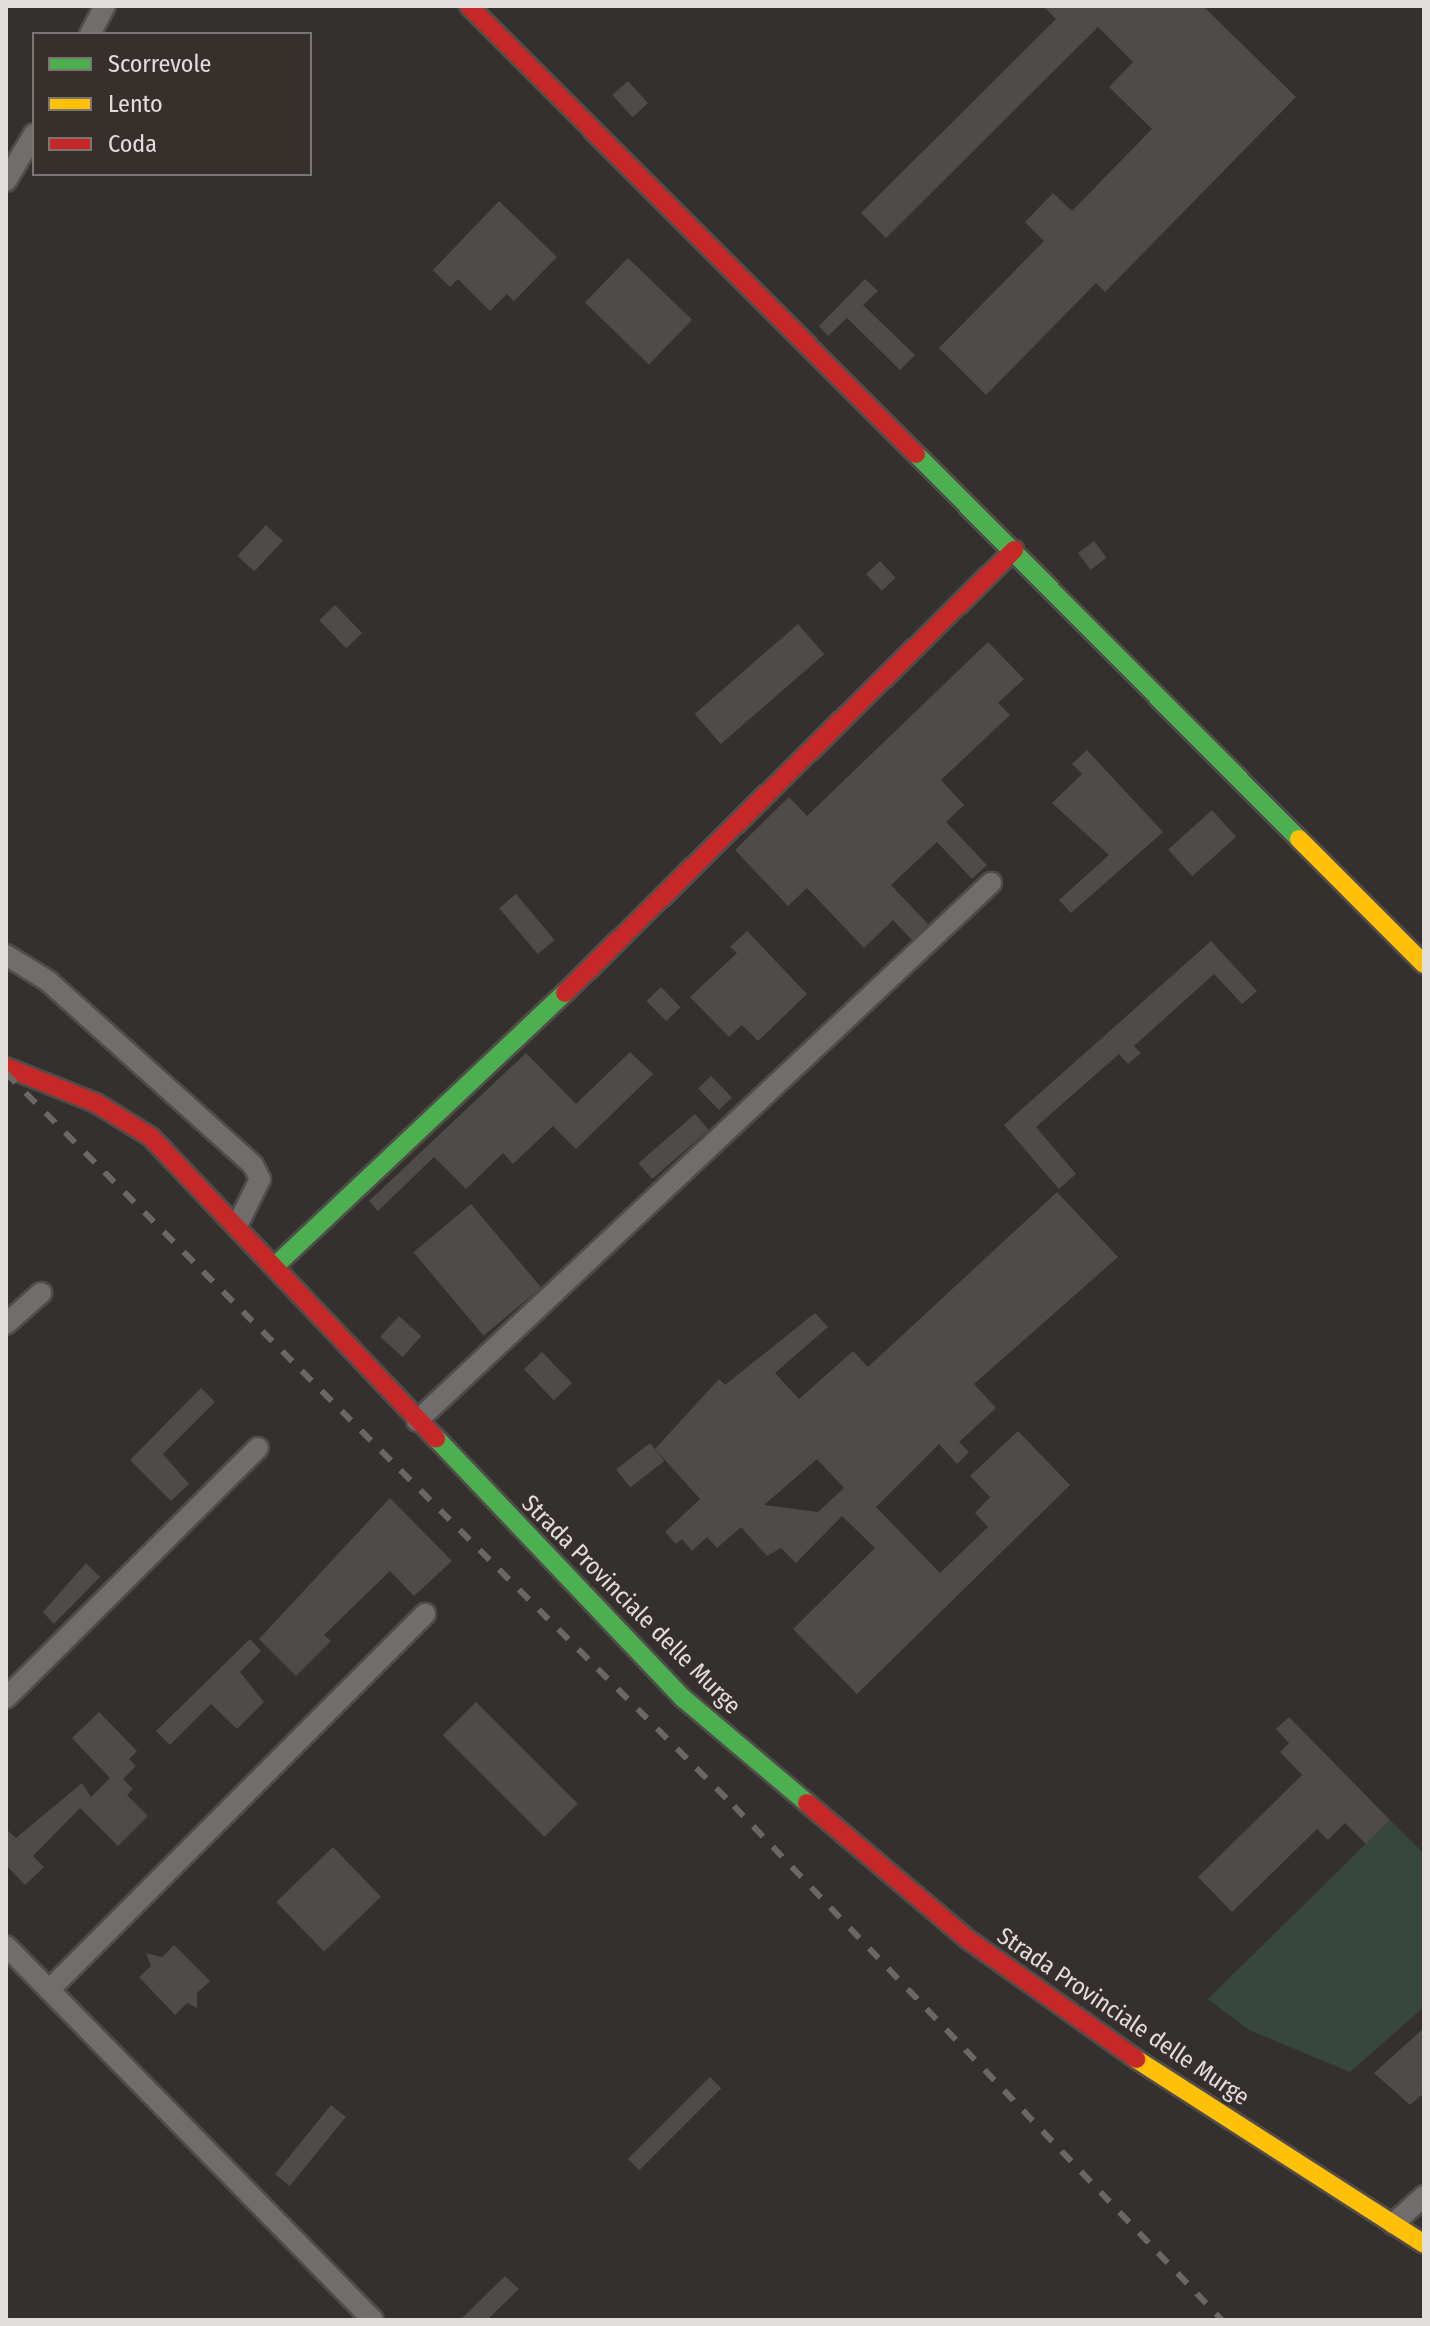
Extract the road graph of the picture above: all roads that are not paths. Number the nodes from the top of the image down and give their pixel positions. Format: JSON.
{"nodes":[{"id":1,"x":105,"y":6,"type":"edge"},
{"id":2,"x":469,"y":6,"type":"edge"},
{"id":3,"x":91,"y":32,"type":"edge"},
{"id":4,"x":32,"y":137,"type":"edge"},
{"id":5,"x":6,"y":181,"type":"edge"},
{"id":6,"x":1014,"y":550,"type":"junction"},
{"id":7,"x":991,"y":883,"type":"dead end"},
{"id":8,"x":1419,"y":949,"type":"edge"},
{"id":9,"x":6,"y":955,"type":"edge"},
{"id":10,"x":6,"y":1067,"type":"edge"},
{"id":11,"x":237,"y":1226,"type":"junction"},
{"id":12,"x":275,"y":1266,"type":"junction"},
{"id":13,"x":41,"y":1293,"type":"dead end"},
{"id":14,"x":6,"y":1324,"type":"edge"},
{"id":15,"x":417,"y":1421,"type":"junction"},
{"id":16,"x":258,"y":1448,"type":"dead end"},
{"id":17,"x":425,"y":1614,"type":"dead end"},
{"id":18,"x":6,"y":1698,"type":"edge"},
{"id":19,"x":6,"y":1946,"type":"edge"},
{"id":20,"x":49,"y":1990,"type":"junction"},
{"id":21,"x":1424,"y":2196,"type":"edge"},
{"id":22,"x":1393,"y":2224,"type":"junction"},
{"id":23,"x":1424,"y":2244,"type":"edge"},
{"id":24,"x":373,"y":2320,"type":"edge"}],
"edges":[{"from":1,"to":3,"type":"street"},
{"from":2,"to":6,"type":"street"},
{"from":4,"to":5,"type":"street"},
{"from":6,"to":8,"type":"street"},
{"from":6,"to":12,"type":"street"},
{"from":7,"to":15,"type":"street"},
{"from":9,"to":11,"type":"street"},
{"from":10,"to":11,"type":"street","name":"Strada Provinciale delle Murge"},
{"from":11,"to":12,"type":"street","name":"Strada Provinciale delle Murge"},
{"from":12,"to":15,"type":"street","name":"Strada Provinciale delle Murge"},
{"from":13,"to":14,"type":"street"},
{"from":15,"to":22,"type":"street","name":"Strada Provinciale delle Murge"},
{"from":16,"to":18,"type":"street"},
{"from":17,"to":20,"type":"street"},
{"from":19,"to":20,"type":"street"},
{"from":20,"to":24,"type":"street"},
{"from":21,"to":22,"type":"street"},
{"from":22,"to":23,"type":"street","name":"Strada Provinciale delle Murge"}]}
